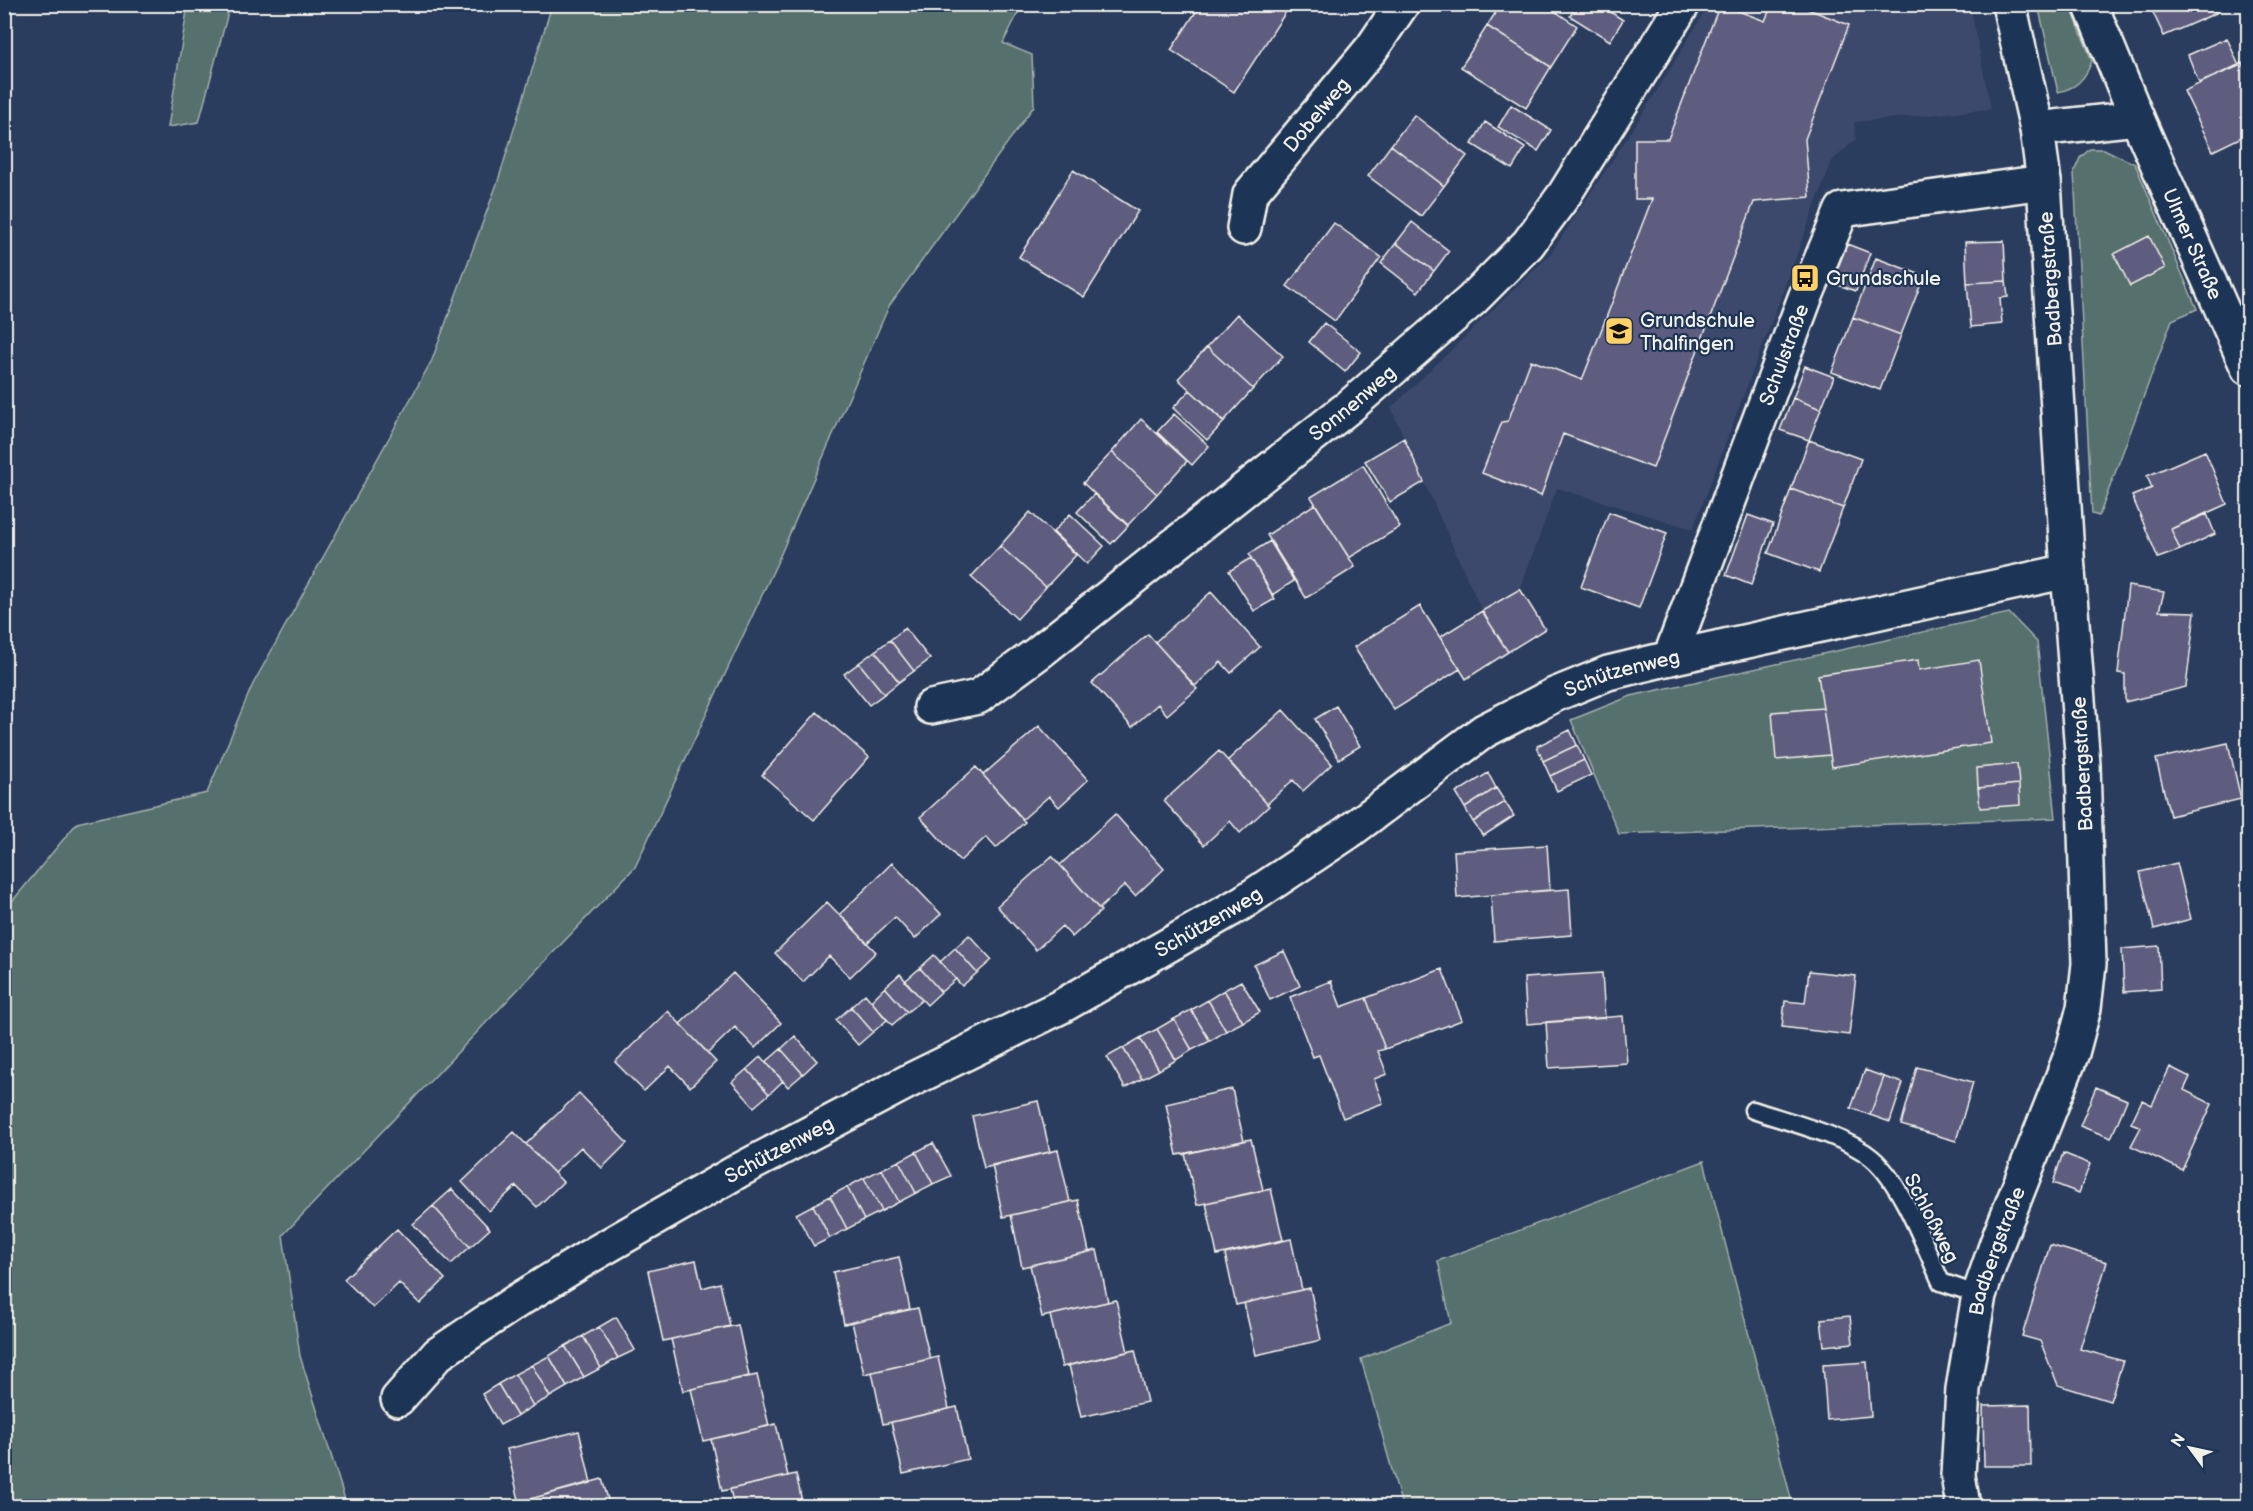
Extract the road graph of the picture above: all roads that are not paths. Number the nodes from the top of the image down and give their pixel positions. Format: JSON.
{"nodes":[{"id":1,"x":1402,"y":4,"type":"edge"},
{"id":2,"x":1683,"y":4,"type":"edge"},
{"id":3,"x":2009,"y":4,"type":"edge"},
{"id":4,"x":2090,"y":4,"type":"edge"},
{"id":5,"x":2137,"y":118,"type":"junction"},
{"id":6,"x":2037,"y":129,"type":"junction"},
{"id":7,"x":2044,"y":182,"type":"junction"},
{"id":8,"x":1244,"y":228,"type":"dead end"},
{"id":9,"x":2248,"y":369,"type":"edge"},
{"id":10,"x":2068,"y":571,"type":"junction"},
{"id":11,"x":1670,"y":658,"type":"junction"},
{"id":12,"x":931,"y":707,"type":"dead end"},
{"id":13,"x":1753,"y":1110,"type":"dead end"},
{"id":14,"x":1979,"y":1295,"type":"junction"},
{"id":15,"x":398,"y":1399,"type":"dead end"},
{"id":16,"x":1963,"y":1506,"type":"edge"}],
"edges":[{"from":1,"to":8,"type":"street","name":"Dobelweg"},
{"from":2,"to":12,"type":"street","name":"Sonnenweg"},
{"from":3,"to":6,"type":"street","name":"Badbergstraße"},
{"from":4,"to":5,"type":"street","name":"Ulmer Straße"},
{"from":5,"to":6,"type":"street"},
{"from":5,"to":9,"type":"street","name":"Ulmer Straße"},
{"from":6,"to":7,"type":"street","name":"Badbergstraße"},
{"from":7,"to":10,"type":"street","name":"Badbergstraße"},
{"from":7,"to":11,"type":"street","name":"Schulstraße"},
{"from":10,"to":11,"type":"street","name":"Schützenweg"},
{"from":10,"to":14,"type":"street","name":"Badbergstraße"},
{"from":11,"to":15,"type":"street","name":"Schützenweg"},
{"from":13,"to":14,"type":"lane","name":"Schloßweg"},
{"from":14,"to":16,"type":"street","name":"Badbergstraße"}]}
